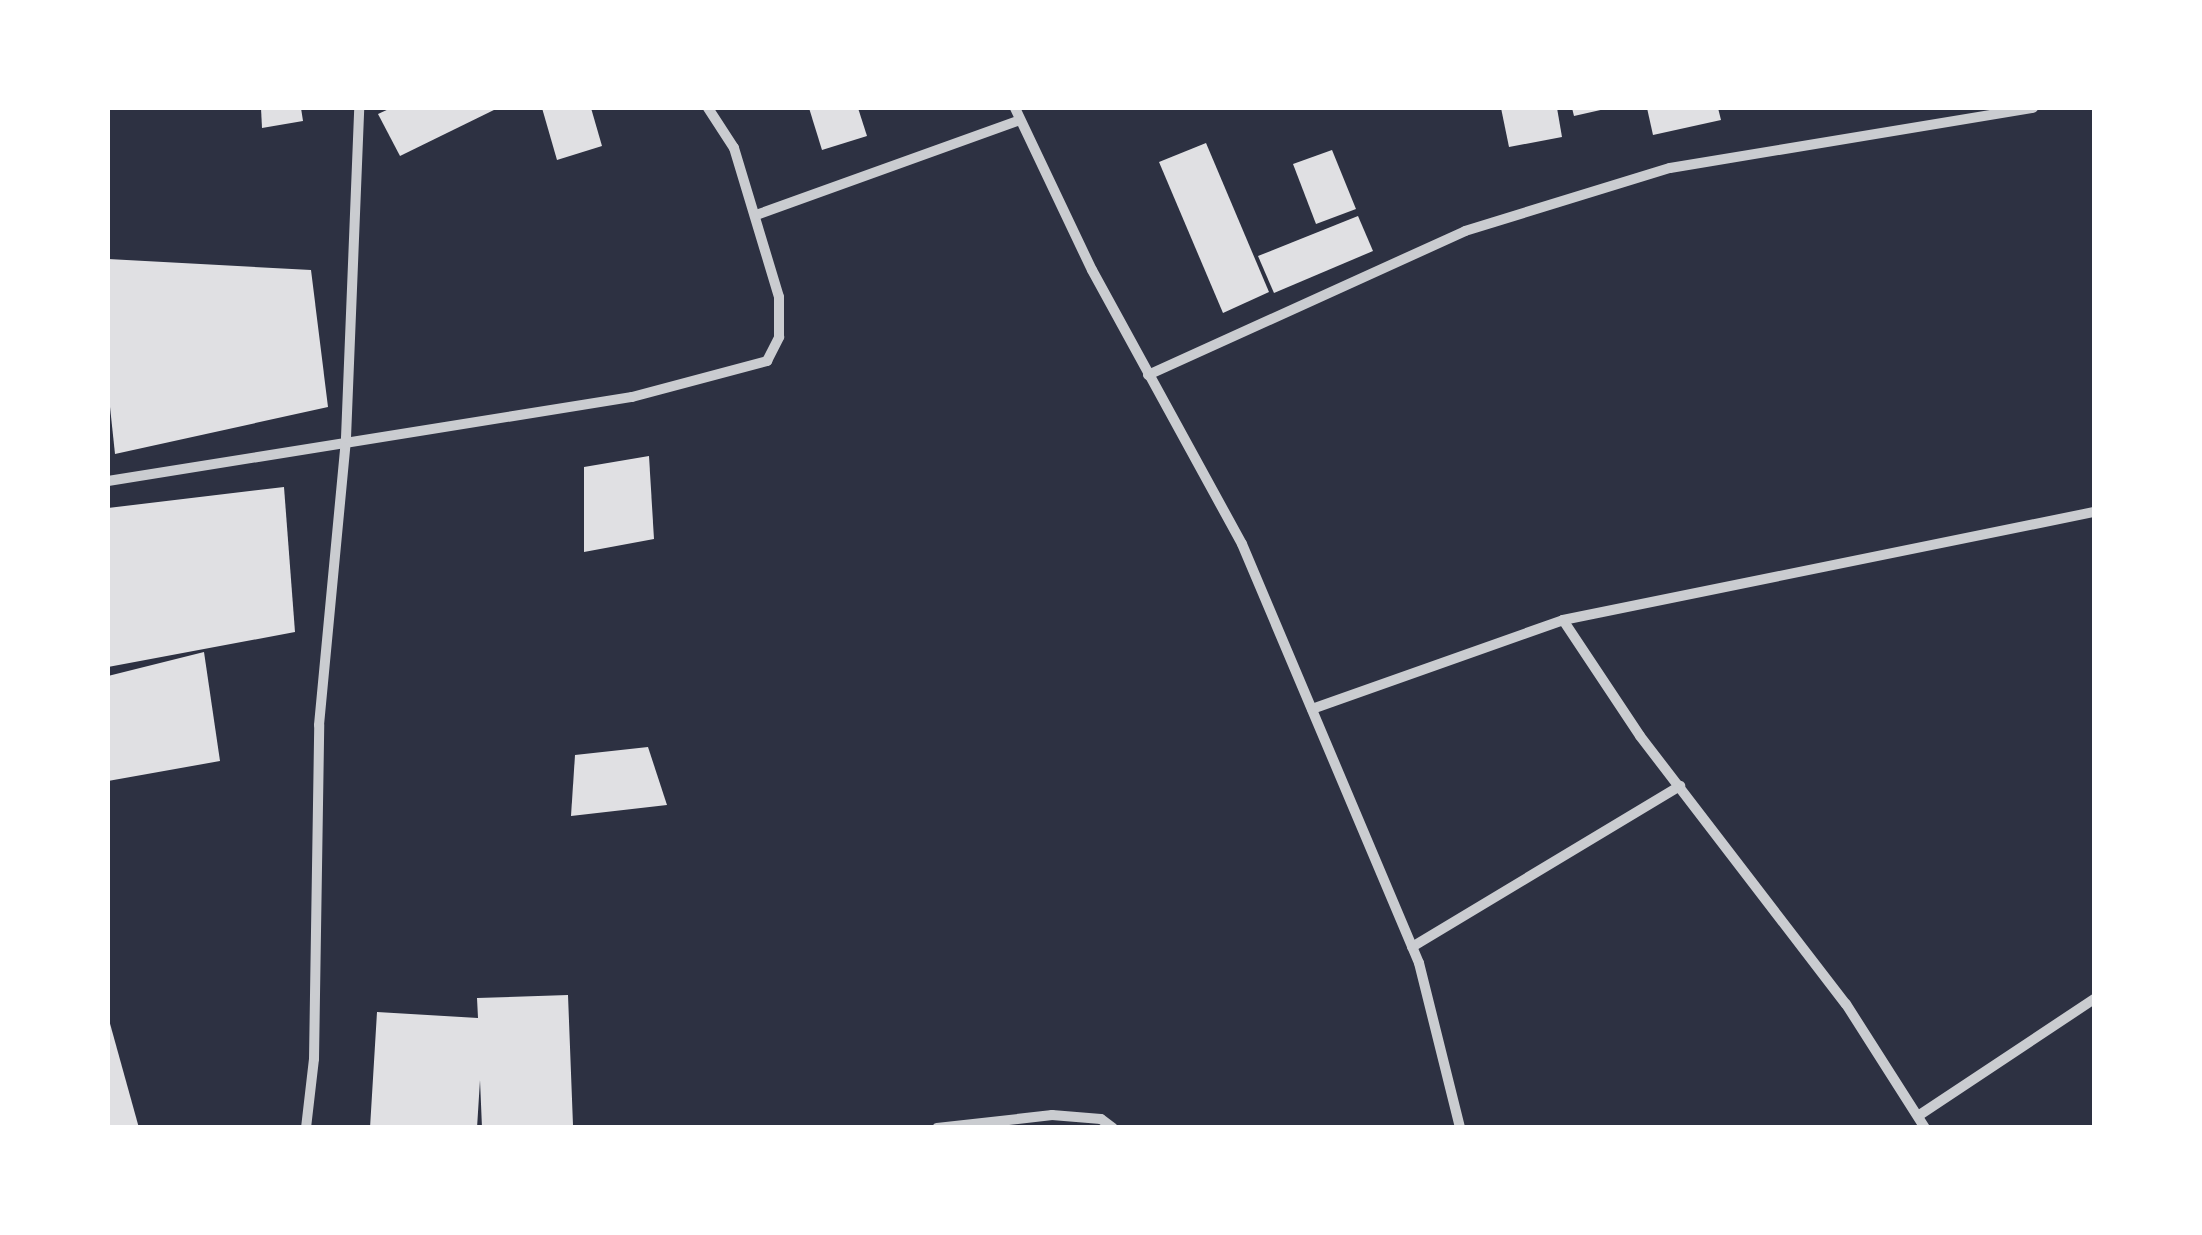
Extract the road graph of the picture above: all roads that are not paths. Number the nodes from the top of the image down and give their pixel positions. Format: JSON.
{"nodes":[{"id":1,"x":359,"y":108,"type":"edge"},
{"id":2,"x":708,"y":108,"type":"edge"},
{"id":3,"x":1015,"y":108,"type":"edge"},
{"id":4,"x":2033,"y":108,"type":"edge"},
{"id":5,"x":1018,"y":120,"type":"junction"},
{"id":6,"x":758,"y":214,"type":"junction"},
{"id":7,"x":1148,"y":374,"type":"junction"},
{"id":8,"x":346,"y":438,"type":"junction"},
{"id":9,"x":108,"y":480,"type":"edge"},
{"id":10,"x":2094,"y":512,"type":"edge"},
{"id":11,"x":1564,"y":620,"type":"junction"},
{"id":12,"x":1312,"y":708,"type":"junction"},
{"id":13,"x":1680,"y":786,"type":"junction"},
{"id":14,"x":1412,"y":947,"type":"junction"},
{"id":15,"x":2094,"y":999,"type":"edge"},
{"id":16,"x":1921,"y":1114,"type":"junction"},
{"id":17,"x":306,"y":1128,"type":"edge"},
{"id":18,"x":937,"y":1128,"type":"edge"},
{"id":19,"x":1113,"y":1128,"type":"edge"},
{"id":20,"x":1460,"y":1128,"type":"edge"},
{"id":21,"x":1925,"y":1128,"type":"edge"}],
"edges":[{"from":1,"to":8,"type":"street"},
{"from":2,"to":6,"type":"street"},
{"from":3,"to":5,"type":"street"},
{"from":4,"to":7,"type":"street"},
{"from":5,"to":6,"type":"street"},
{"from":5,"to":7,"type":"street"},
{"from":6,"to":8,"type":"street"},
{"from":7,"to":12,"type":"street"},
{"from":8,"to":9,"type":"street"},
{"from":8,"to":17,"type":"street"},
{"from":10,"to":11,"type":"street"},
{"from":11,"to":12,"type":"street"},
{"from":11,"to":13,"type":"street"},
{"from":12,"to":14,"type":"street"},
{"from":13,"to":14,"type":"street"},
{"from":13,"to":16,"type":"street"},
{"from":14,"to":20,"type":"street"},
{"from":15,"to":16,"type":"street"},
{"from":16,"to":21,"type":"street"},
{"from":18,"to":19,"type":"street"}]}
